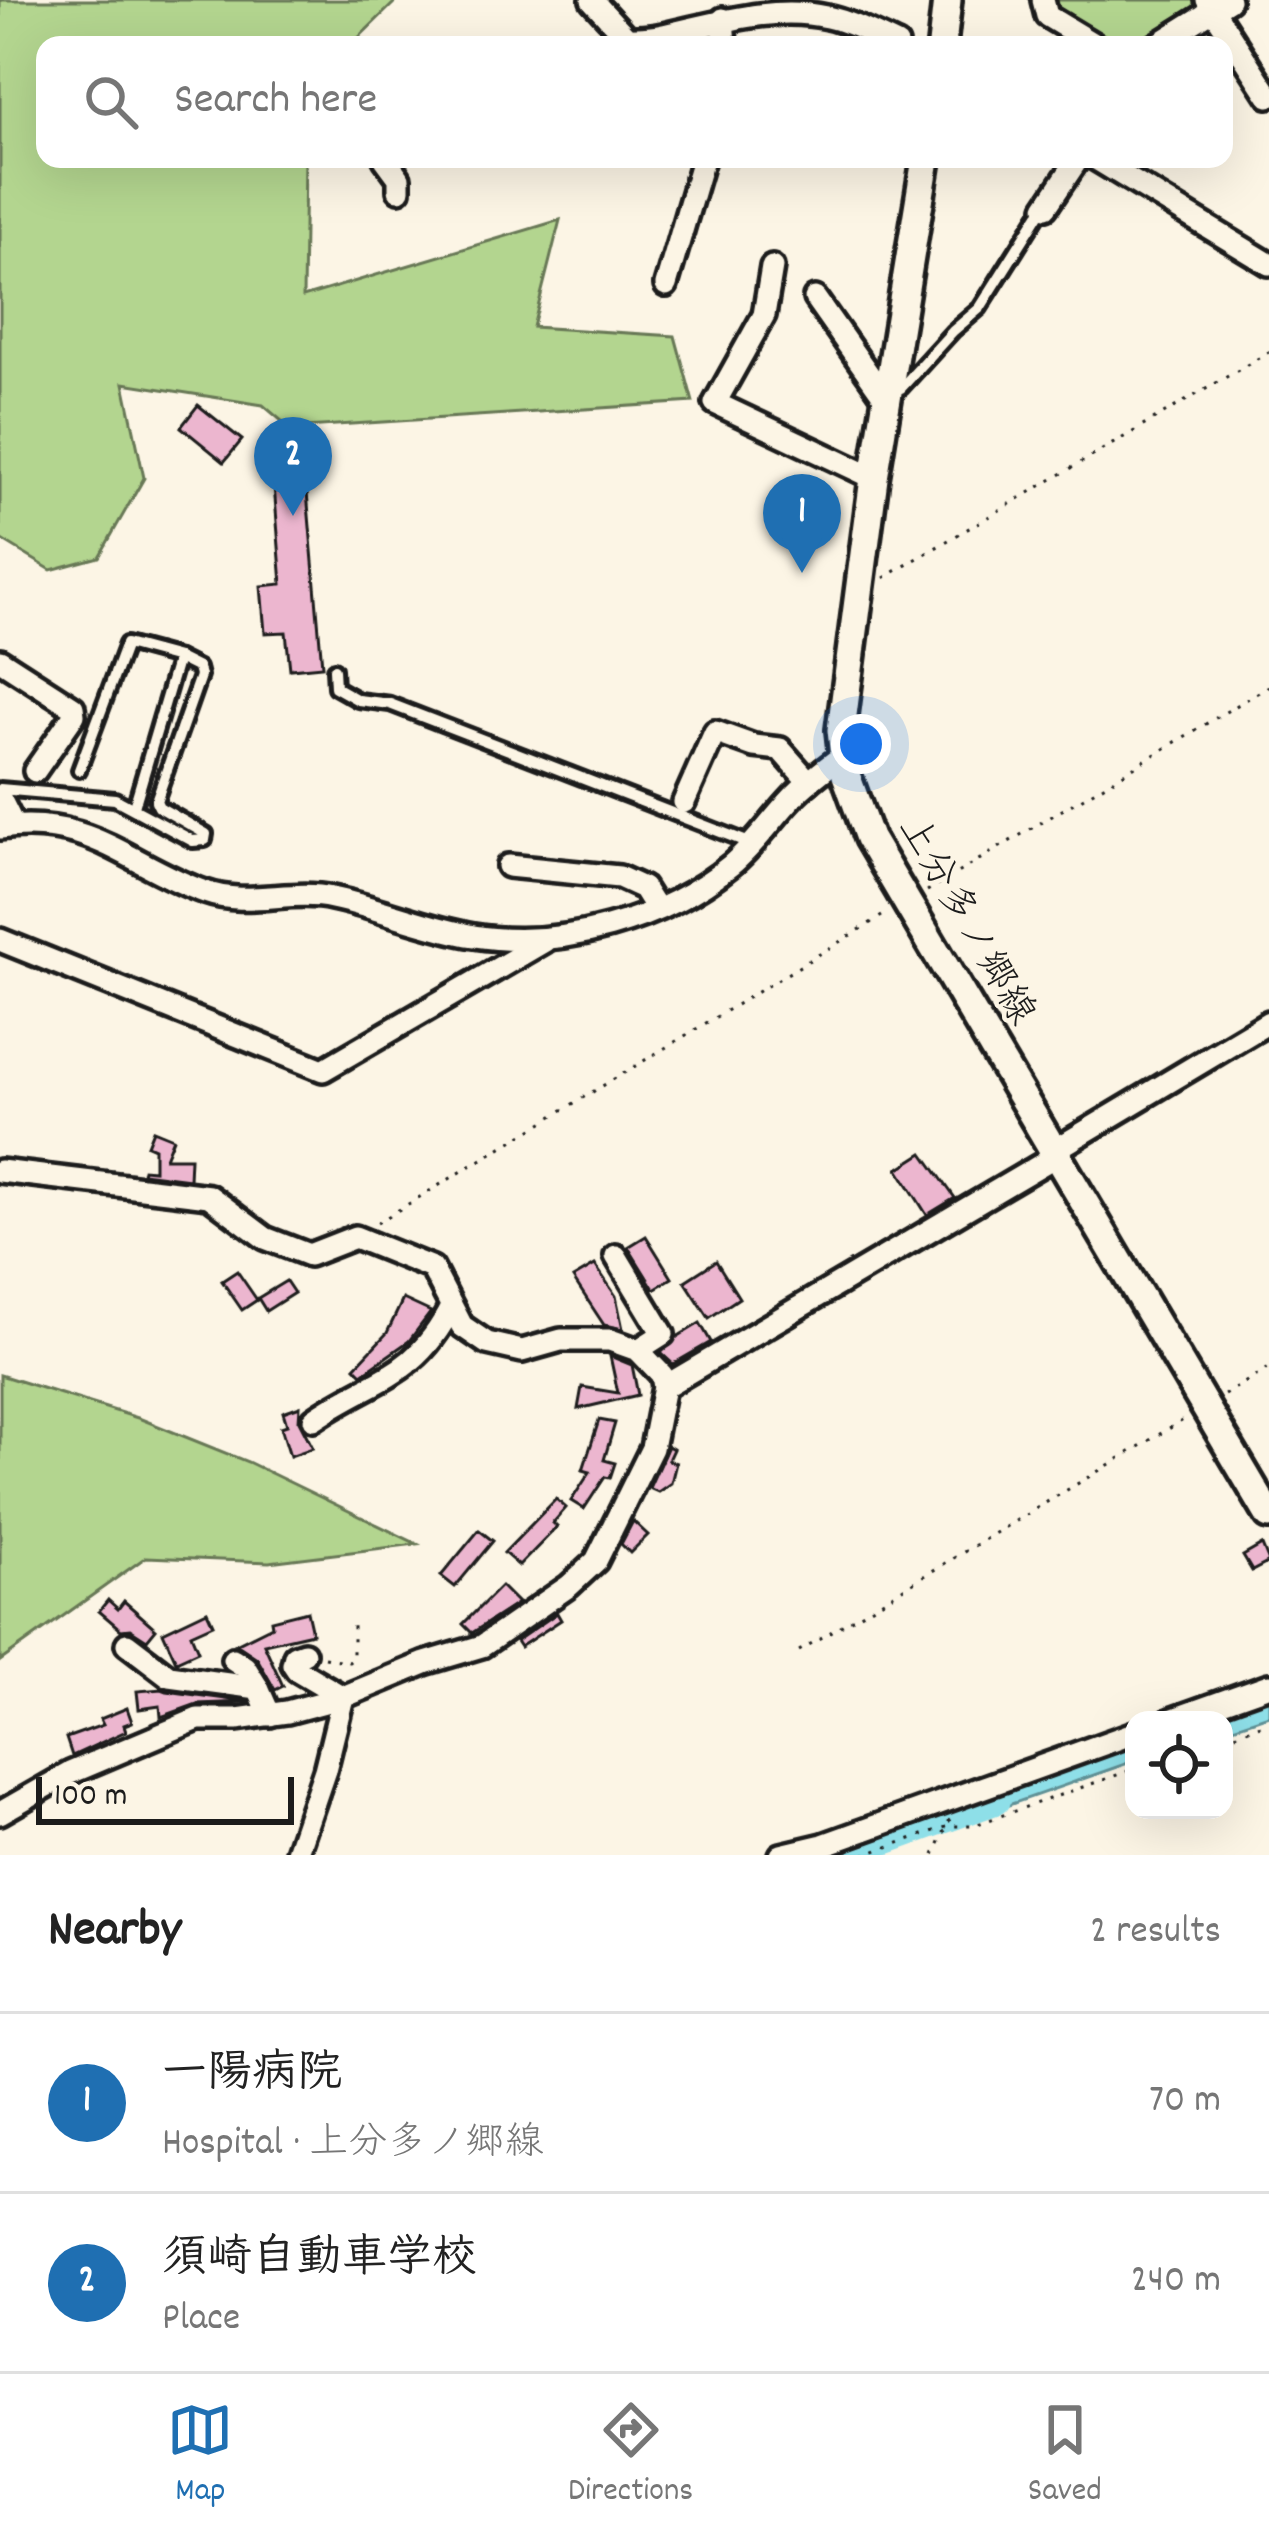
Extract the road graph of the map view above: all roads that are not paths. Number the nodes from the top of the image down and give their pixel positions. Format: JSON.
{"nodes":[{"id":1,"x":592,"y":0,"type":"edge"},
{"id":2,"x":947,"y":0,"type":"edge"},
{"id":3,"x":1043,"y":0,"type":"edge"},
{"id":4,"x":1216,"y":3,"type":"edge"},
{"id":5,"x":825,"y":8,"type":"edge"},
{"id":6,"x":723,"y":20,"type":"junction"},
{"id":7,"x":852,"y":35,"type":"edge"},
{"id":8,"x":625,"y":36,"type":"edge"},
{"id":9,"x":660,"y":36,"type":"edge"},
{"id":10,"x":724,"y":36,"type":"edge"},
{"id":11,"x":943,"y":36,"type":"edge"},
{"id":12,"x":1080,"y":36,"type":"edge"},
{"id":13,"x":1170,"y":36,"type":"edge"},
{"id":14,"x":1269,"y":96,"type":"edge"},
{"id":15,"x":392,"y":168,"type":"edge"},
{"id":16,"x":700,"y":168,"type":"edge"},
{"id":17,"x":925,"y":168,"type":"edge"},
{"id":18,"x":1072,"y":168,"type":"edge"},
{"id":19,"x":1111,"y":168,"type":"edge"},
{"id":20,"x":399,"y":190,"type":"dead end"},
{"id":21,"x":1046,"y":207,"type":"joint"},
{"id":22,"x":1269,"y":264,"type":"edge"},
{"id":23,"x":772,"y":267,"type":"dead end"},
{"id":24,"x":666,"y":285,"type":"dead end"},
{"id":25,"x":815,"y":298,"type":"dead end"},
{"id":26,"x":890,"y":403,"type":"junction"},
{"id":27,"x":874,"y":478,"type":"junction"},
{"id":28,"x":178,"y":658,"type":"junction"},
{"id":29,"x":0,"y":660,"type":"edge"},
{"id":30,"x":334,"y":669,"type":"dead end"},
{"id":31,"x":842,"y":756,"type":"junction"},
{"id":32,"x":35,"y":770,"type":"dead end"},
{"id":33,"x":80,"y":770,"type":"dead end"},
{"id":34,"x":809,"y":782,"type":"junction"},
{"id":35,"x":0,"y":788,"type":"edge"},
{"id":36,"x":0,"y":798,"type":"edge"},
{"id":37,"x":684,"y":802,"type":"dead end"},
{"id":38,"x":134,"y":807,"type":"junction"},
{"id":39,"x":7,"y":827,"type":"edge"},
{"id":40,"x":753,"y":844,"type":"junction"},
{"id":41,"x":508,"y":866,"type":"dead end"},
{"id":42,"x":656,"y":909,"type":"junction"},
{"id":43,"x":551,"y":937,"type":"junction"},
{"id":44,"x":0,"y":940,"type":"edge"},
{"id":45,"x":1269,"y":1022,"type":"edge"},
{"id":46,"x":1053,"y":1151,"type":"junction"},
{"id":47,"x":0,"y":1172,"type":"edge"},
{"id":48,"x":616,"y":1256,"type":"dead end"},
{"id":49,"x":451,"y":1307,"type":"junction"},
{"id":50,"x":638,"y":1350,"type":"junction"},
{"id":51,"x":664,"y":1387,"type":"junction"},
{"id":52,"x":314,"y":1419,"type":"dead end"},
{"id":53,"x":1269,"y":1515,"type":"edge"},
{"id":54,"x":127,"y":1644,"type":"dead end"},
{"id":55,"x":304,"y":1653,"type":"road end"},
{"id":56,"x":233,"y":1659,"type":"dead end"},
{"id":57,"x":1269,"y":1685,"type":"edge"},
{"id":58,"x":258,"y":1688,"type":"junction"},
{"id":59,"x":343,"y":1697,"type":"junction"},
{"id":60,"x":1196,"y":1711,"type":"edge"},
{"id":61,"x":270,"y":1715,"type":"junction"},
{"id":62,"x":1125,"y":1736,"type":"edge"},
{"id":63,"x":0,"y":1813,"type":"edge"},
{"id":64,"x":296,"y":1855,"type":"edge"},
{"id":65,"x":781,"y":1855,"type":"edge"}],
"edges":[{"from":1,"to":8,"type":"street"},
{"from":2,"to":11,"type":"main road"},
{"from":3,"to":12,"type":"street"},
{"from":4,"to":13,"type":"street"},
{"from":4,"to":14,"type":"street"},
{"from":5,"to":6,"type":"street"},
{"from":5,"to":7,"type":"street"},
{"from":6,"to":9,"type":"street"},
{"from":6,"to":10,"type":"street"},
{"from":15,"to":20,"type":"street"},
{"from":16,"to":24,"type":"street"},
{"from":17,"to":26,"type":"main road","name":"上分多ノ郷線"},
{"from":18,"to":21,"type":"street"},
{"from":19,"to":22,"type":"street"},
{"from":21,"to":26,"type":"lane"},
{"from":23,"to":27,"type":"street"},
{"from":25,"to":26,"type":"street"},
{"from":26,"to":27,"type":"main road","name":"上分多ノ郷線"},
{"from":27,"to":31,"type":"main road","name":"上分多ノ郷線"},
{"from":28,"to":33,"type":"lane"},
{"from":28,"to":38,"type":"lane"},
{"from":28,"to":38,"type":"lane"},
{"from":29,"to":32,"type":"street"},
{"from":30,"to":40,"type":"lane"},
{"from":31,"to":34,"type":"street"},
{"from":31,"to":46,"type":"main road","name":"上分多ノ郷線"},
{"from":34,"to":37,"type":"street"},
{"from":34,"to":40,"type":"street"},
{"from":35,"to":38,"type":"lane"},
{"from":36,"to":39,"type":"street"},
{"from":39,"to":43,"type":"street"},
{"from":40,"to":42,"type":"street"},
{"from":41,"to":42,"type":"street"},
{"from":42,"to":43,"type":"street"},
{"from":43,"to":44,"type":"street"},
{"from":45,"to":46,"type":"street"},
{"from":46,"to":51,"type":"street"},
{"from":46,"to":53,"type":"main road","name":"上分多ノ郷線"},
{"from":47,"to":49,"type":"street"},
{"from":48,"to":50,"type":"street"},
{"from":49,"to":50,"type":"street"},
{"from":49,"to":52,"type":"street"},
{"from":50,"to":51,"type":"street"},
{"from":51,"to":59,"type":"street"},
{"from":54,"to":58,"type":"street"},
{"from":55,"to":59,"type":"street"},
{"from":56,"to":58,"type":"street"},
{"from":57,"to":60,"type":"street"},
{"from":58,"to":61,"type":"street"},
{"from":59,"to":61,"type":"street"},
{"from":59,"to":64,"type":"street"},
{"from":61,"to":63,"type":"street"},
{"from":62,"to":65,"type":"street"}]}
